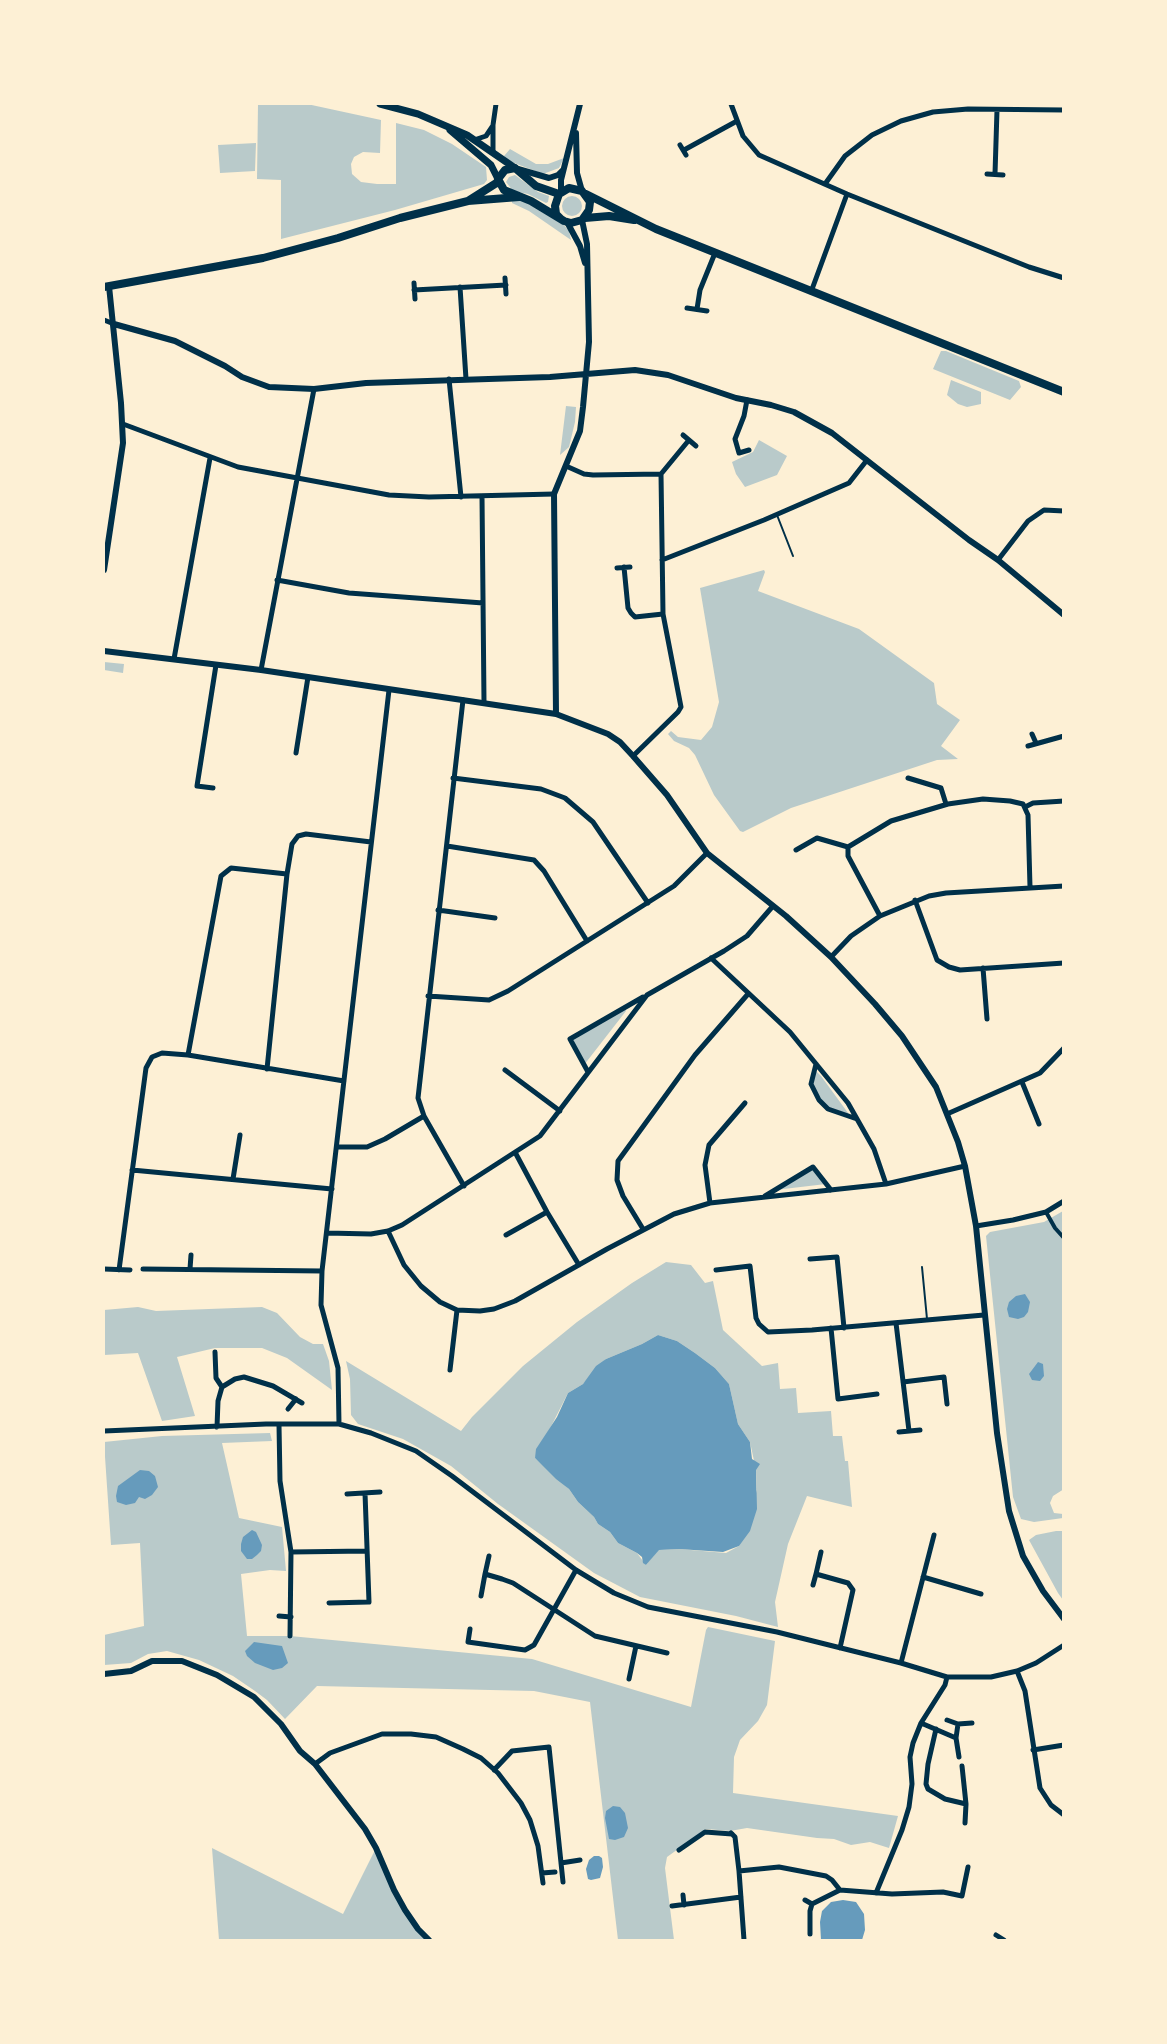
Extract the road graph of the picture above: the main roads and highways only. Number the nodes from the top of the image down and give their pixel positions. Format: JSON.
{"nodes":[{"id":1,"x":380,"y":104,"type":"edge"},
{"id":2,"x":446,"y":126,"type":"junction"},
{"id":3,"x":516,"y":168,"type":"junction"},
{"id":4,"x":498,"y":180,"type":"junction"},
{"id":5,"x":584,"y":192,"type":"junction"},
{"id":6,"x":560,"y":193,"type":"junction"},
{"id":7,"x":519,"y":197,"type":"junction"},
{"id":8,"x":468,"y":201,"type":"junction"},
{"id":9,"x":583,"y":219,"type":"junction"},
{"id":10,"x":564,"y":221,"type":"junction"},
{"id":11,"x":638,"y":221,"type":"junction"},
{"id":12,"x":106,"y":286,"type":"edge"},
{"id":13,"x":1064,"y":392,"type":"edge"}],
"edges":[{"from":1,"to":2,"type":"main road"},
{"from":2,"to":3,"type":"main road"},
{"from":2,"to":4,"type":"main road"},
{"from":3,"to":4,"type":"main road"},
{"from":3,"to":6,"type":"main road"},
{"from":4,"to":7,"type":"main road"},
{"from":4,"to":8,"type":"main road"},
{"from":5,"to":6,"type":"main road"},
{"from":5,"to":9,"type":"main road"},
{"from":5,"to":11,"type":"main road"},
{"from":6,"to":10,"type":"main road"},
{"from":7,"to":8,"type":"main road"},
{"from":7,"to":10,"type":"main road"},
{"from":8,"to":12,"type":"main road"},
{"from":9,"to":10,"type":"main road"},
{"from":9,"to":11,"type":"main road"},
{"from":11,"to":13,"type":"main road"}]}
